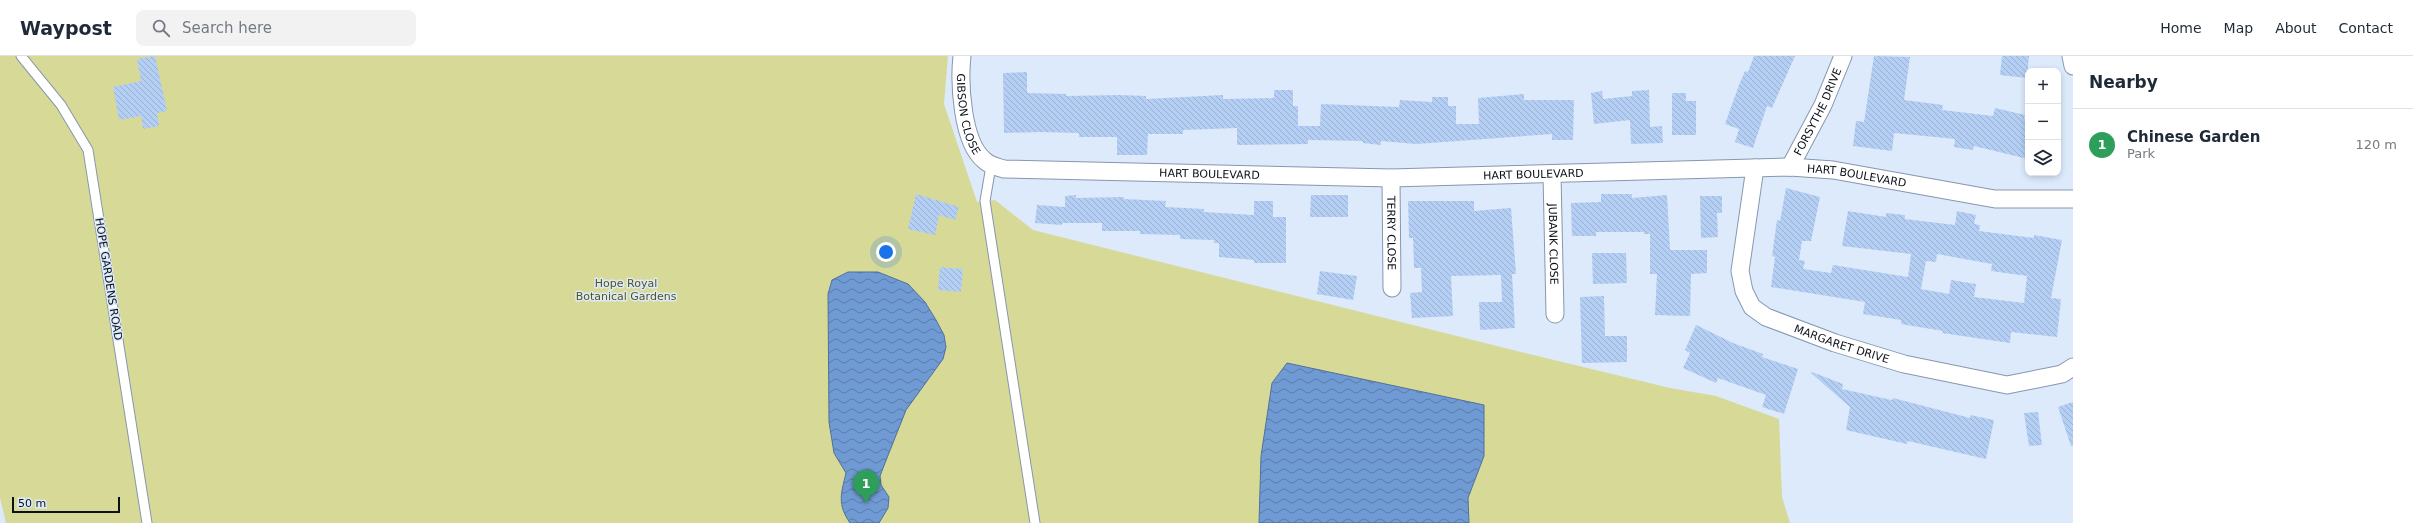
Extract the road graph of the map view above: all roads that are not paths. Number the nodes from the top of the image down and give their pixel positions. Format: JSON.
{"nodes":[{"id":1,"x":21,"y":56,"type":"edge"},
{"id":2,"x":962,"y":56,"type":"edge"},
{"id":3,"x":1843,"y":56,"type":"edge"},
{"id":4,"x":2071,"y":56,"type":"edge"},
{"id":5,"x":2073,"y":66,"type":"edge"},
{"id":6,"x":991,"y":166,"type":"junction"},
{"id":7,"x":1790,"y":167,"type":"junction"},
{"id":8,"x":1755,"y":168,"type":"junction"},
{"id":9,"x":1552,"y":174,"type":"junction"},
{"id":10,"x":1391,"y":178,"type":"junction"},
{"id":11,"x":2073,"y":199,"type":"edge"},
{"id":12,"x":1392,"y":288,"type":"dead end"},
{"id":13,"x":1555,"y":314,"type":"dead end"},
{"id":14,"x":2073,"y":367,"type":"edge"},
{"id":15,"x":147,"y":523,"type":"edge"},
{"id":16,"x":1035,"y":523,"type":"edge"}],
"edges":[{"from":1,"to":15,"type":"lane","name":"HOPE GARDENS ROAD"},
{"from":2,"to":6,"type":"street","name":"GIBSON CLOSE"},
{"from":3,"to":7,"type":"street","name":"FORSYTHE DRIVE"},
{"from":4,"to":5,"type":"street"},
{"from":6,"to":10,"type":"street","name":"HART BOULEVARD"},
{"from":6,"to":16,"type":"lane"},
{"from":7,"to":8,"type":"street","name":"HART BOULEVARD"},
{"from":7,"to":11,"type":"street","name":"HART BOULEVARD"},
{"from":8,"to":9,"type":"street","name":"HART BOULEVARD"},
{"from":8,"to":14,"type":"street","name":"MARGARET DRIVE"},
{"from":9,"to":10,"type":"street","name":"HART BOULEVARD"},
{"from":9,"to":13,"type":"street","name":"JUBANK CLOSE"},
{"from":10,"to":12,"type":"street","name":"TERRY CLOSE"}]}
